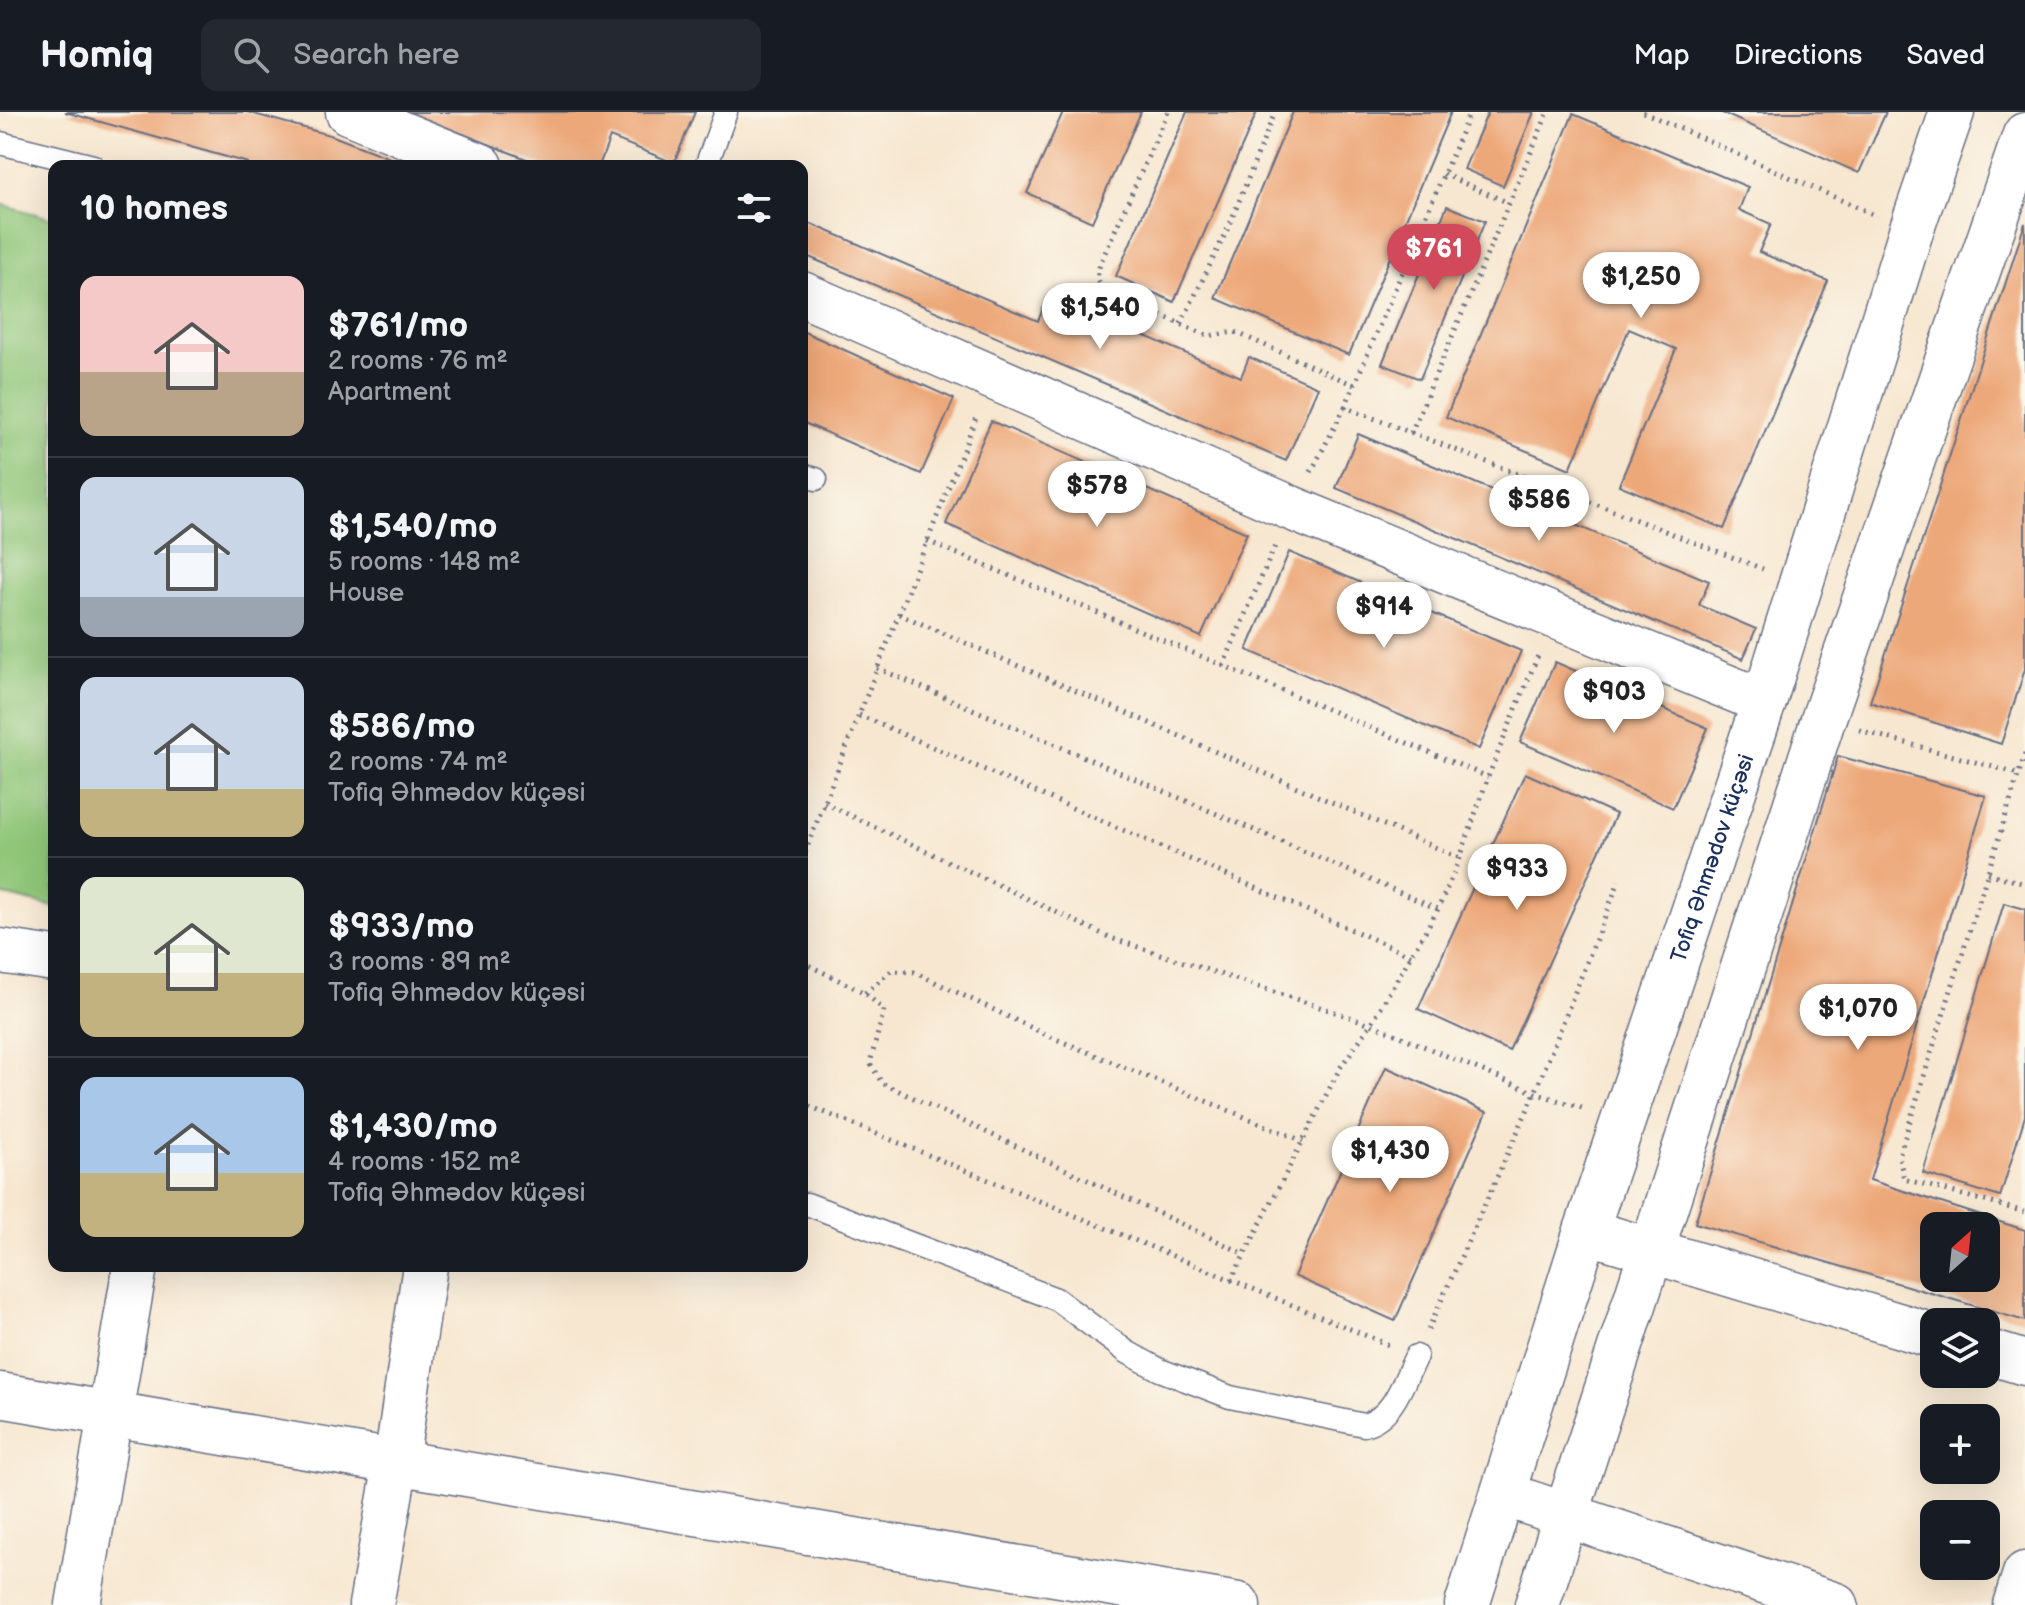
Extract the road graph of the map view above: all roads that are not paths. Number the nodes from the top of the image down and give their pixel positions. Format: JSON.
{"nodes":[{"id":1,"x":348,"y":112,"type":"edge"},
{"id":2,"x":726,"y":112,"type":"edge"},
{"id":3,"x":1952,"y":112,"type":"edge"},
{"id":4,"x":2025,"y":135,"type":"edge"},
{"id":5,"x":0,"y":143,"type":"edge"},
{"id":6,"x":69,"y":160,"type":"edge"},
{"id":7,"x":466,"y":160,"type":"edge"},
{"id":8,"x":708,"y":160,"type":"edge"},
{"id":9,"x":808,"y":297,"type":"edge"},
{"id":10,"x":1764,"y":702,"type":"junction"},
{"id":11,"x":0,"y":951,"type":"edge"},
{"id":12,"x":48,"y":958,"type":"edge"},
{"id":13,"x":808,"y":1204,"type":"edge"},
{"id":14,"x":1586,"y":1231,"type":"junction"},
{"id":15,"x":1650,"y":1252,"type":"junction"},
{"id":16,"x":134,"y":1272,"type":"edge"},
{"id":17,"x":424,"y":1272,"type":"edge"},
{"id":18,"x":1920,"y":1332,"type":"edge"},
{"id":19,"x":2000,"y":1355,"type":"edge"},
{"id":20,"x":1416,"y":1356,"type":"road end"},
{"id":21,"x":2025,"y":1363,"type":"edge"},
{"id":22,"x":0,"y":1395,"type":"edge"},
{"id":23,"x":111,"y":1414,"type":"junction"},
{"id":24,"x":396,"y":1463,"type":"junction"},
{"id":25,"x":1503,"y":1494,"type":"junction"},
{"id":26,"x":1565,"y":1515,"type":"junction"},
{"id":27,"x":2025,"y":1574,"type":"edge"},
{"id":28,"x":78,"y":1605,"type":"edge"},
{"id":29,"x":371,"y":1605,"type":"edge"},
{"id":30,"x":1238,"y":1605,"type":"edge"},
{"id":31,"x":1467,"y":1605,"type":"edge"},
{"id":32,"x":1537,"y":1605,"type":"edge"},
{"id":33,"x":1836,"y":1605,"type":"edge"},
{"id":34,"x":2015,"y":1605,"type":"edge"}],
"edges":[{"from":1,"to":7,"type":"street"},
{"from":2,"to":8,"type":"lane"},
{"from":3,"to":10,"type":"street","name":"Tofiq Əhmədov küçəsi"},
{"from":4,"to":15,"type":"street"},
{"from":5,"to":6,"type":"lane"},
{"from":9,"to":10,"type":"street"},
{"from":10,"to":14,"type":"street","name":"Tofiq Əhmədov küçəsi"},
{"from":11,"to":12,"type":"street"},
{"from":13,"to":20,"type":"lane"},
{"from":14,"to":15,"type":"street"},
{"from":14,"to":25,"type":"street","name":"Tofiq Əhmədov küçəsi"},
{"from":15,"to":18,"type":"street"},
{"from":15,"to":26,"type":"street"},
{"from":16,"to":23,"type":"street"},
{"from":17,"to":24,"type":"street"},
{"from":19,"to":21,"type":"street"},
{"from":22,"to":23,"type":"street"},
{"from":23,"to":24,"type":"street"},
{"from":23,"to":28,"type":"street"},
{"from":24,"to":29,"type":"street"},
{"from":24,"to":30,"type":"street"},
{"from":25,"to":26,"type":"street"},
{"from":25,"to":31,"type":"street","name":"Tofiq Əhmədov küçəsi"},
{"from":26,"to":32,"type":"street"},
{"from":26,"to":33,"type":"street"},
{"from":27,"to":34,"type":"street"}]}
